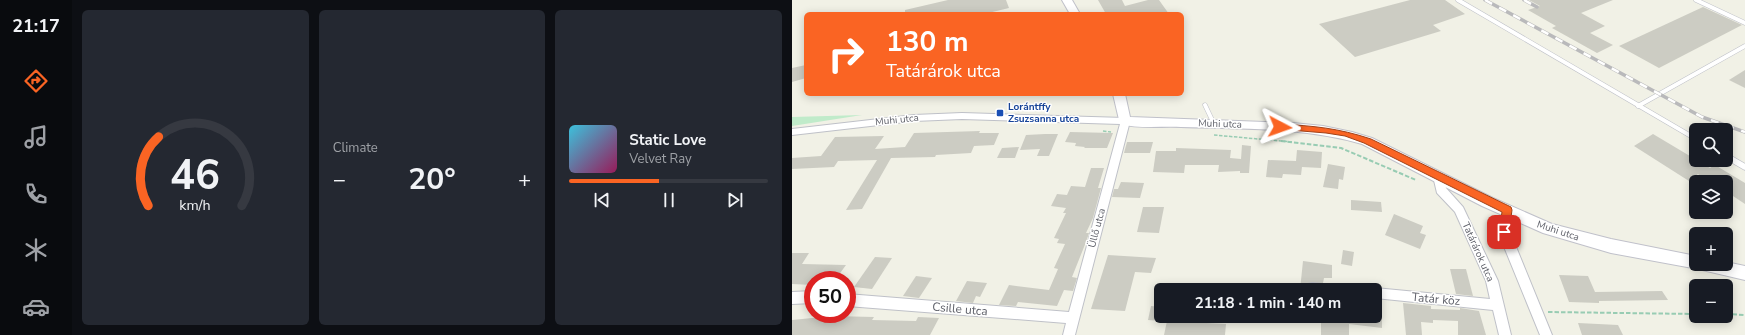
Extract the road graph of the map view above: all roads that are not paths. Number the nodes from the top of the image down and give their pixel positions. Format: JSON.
{"nodes":[{"id":1,"x":1067,"y":0,"type":"edge"},
{"id":2,"x":1458,"y":0,"type":"edge"},
{"id":3,"x":1696,"y":0,"type":"edge"},
{"id":4,"x":1074,"y":12,"type":"edge"},
{"id":5,"x":1745,"y":23,"type":"edge"},
{"id":6,"x":1745,"y":46,"type":"edge"},
{"id":7,"x":1120,"y":96,"type":"edge"},
{"id":8,"x":1205,"y":105,"type":"dead end"},
{"id":9,"x":1638,"y":106,"type":"junction"},
{"id":10,"x":1125,"y":121,"type":"junction"},
{"id":11,"x":1214,"y":124,"type":"junction"},
{"id":12,"x":792,"y":132,"type":"edge"},
{"id":13,"x":1689,"y":135,"type":"edge"},
{"id":14,"x":1733,"y":160,"type":"edge"},
{"id":15,"x":1745,"y":167,"type":"edge"},
{"id":16,"x":1438,"y":176,"type":"junction"},
{"id":17,"x":1507,"y":210,"type":"junction"},
{"id":18,"x":1689,"y":262,"type":"edge"},
{"id":19,"x":1733,"y":270,"type":"edge"},
{"id":20,"x":1745,"y":272,"type":"edge"},
{"id":21,"x":1382,"y":295,"type":"edge"},
{"id":22,"x":804,"y":297,"type":"edge"},
{"id":23,"x":792,"y":298,"type":"edge"},
{"id":24,"x":856,"y":301,"type":"edge"},
{"id":25,"x":1497,"y":305,"type":"junction"},
{"id":26,"x":1073,"y":318,"type":"junction"},
{"id":27,"x":1069,"y":335,"type":"edge"},
{"id":28,"x":1505,"y":335,"type":"edge"},
{"id":29,"x":1546,"y":335,"type":"edge"}],
"edges":[{"from":1,"to":4,"type":"main road"},
{"from":2,"to":9,"type":"lane"},
{"from":3,"to":5,"type":"lane"},
{"from":6,"to":9,"type":"lane"},
{"from":7,"to":10,"type":"main road"},
{"from":8,"to":11,"type":"lane"},
{"from":9,"to":13,"type":"lane"},
{"from":10,"to":11,"type":"main road","name":"Muhi utca"},
{"from":10,"to":12,"type":"street","name":"Muhi utca"},
{"from":10,"to":26,"type":"street","name":"Üllő utca"},
{"from":11,"to":16,"type":"main road","name":"Muhi utca"},
{"from":14,"to":15,"type":"lane"},
{"from":16,"to":17,"type":"main road","name":"Muhi utca"},
{"from":16,"to":25,"type":"street","name":"Tatárárok utca"},
{"from":17,"to":18,"type":"main road","name":"Muhi utca"},
{"from":17,"to":29,"type":"street"},
{"from":19,"to":20,"type":"main road"},
{"from":21,"to":25,"type":"street","name":"Tatár köz"},
{"from":22,"to":23,"type":"street"},
{"from":24,"to":26,"type":"street","name":"Csille utca"},
{"from":25,"to":28,"type":"street","name":"Tatárárok utca"},
{"from":26,"to":27,"type":"street","name":"Üllő utca"}]}
